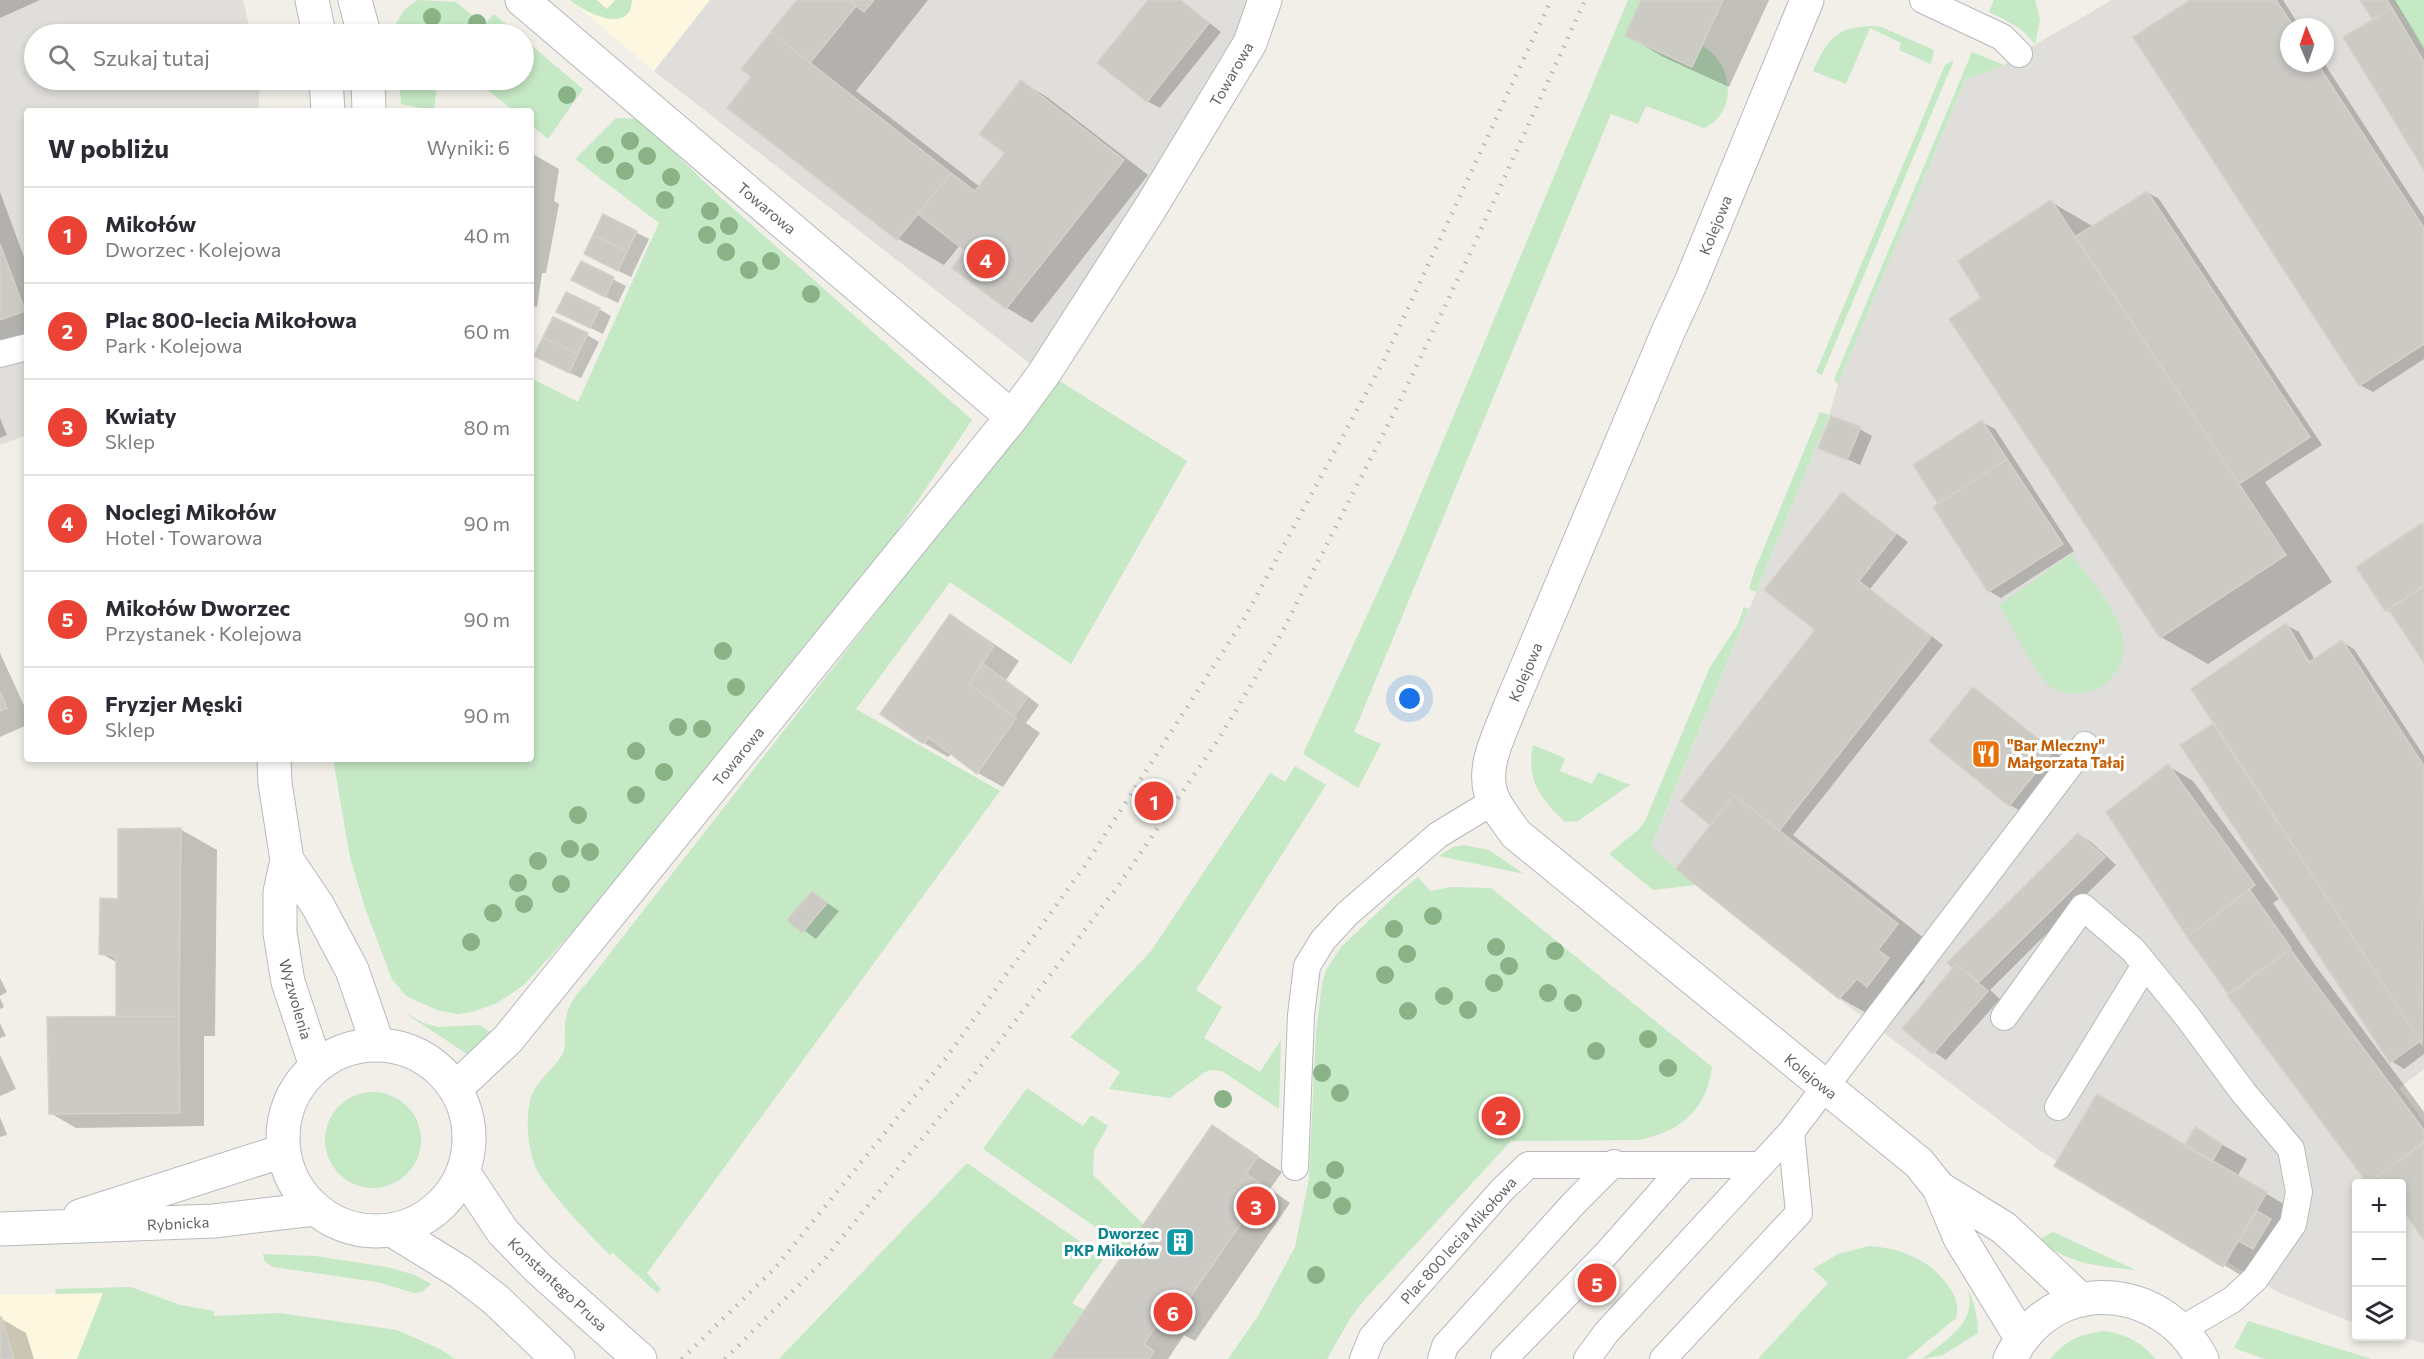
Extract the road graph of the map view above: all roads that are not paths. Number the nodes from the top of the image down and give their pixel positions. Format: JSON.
{"nodes":[{"id":1,"x":312,"y":0,"type":"edge"},
{"id":2,"x":522,"y":0,"type":"edge"},
{"id":3,"x":1807,"y":0,"type":"edge"},
{"id":4,"x":1923,"y":0,"type":"edge"},
{"id":5,"x":1260,"y":3,"type":"edge"},
{"id":6,"x":317,"y":24,"type":"edge"},
{"id":7,"x":2019,"y":54,"type":"dead end"},
{"id":8,"x":327,"y":90,"type":"edge"},
{"id":9,"x":368,"y":90,"type":"edge"},
{"id":10,"x":328,"y":108,"type":"edge"},
{"id":11,"x":369,"y":108,"type":"edge"},
{"id":12,"x":24,"y":348,"type":"edge"},
{"id":13,"x":0,"y":354,"type":"edge"},
{"id":14,"x":1012,"y":417,"type":"junction"},
{"id":15,"x":2085,"y":745,"type":"dead end"},
{"id":16,"x":274,"y":762,"type":"edge"},
{"id":17,"x":1494,"y":801,"type":"junction"},
{"id":18,"x":287,"y":860,"type":"junction"},
{"id":19,"x":2145,"y":965,"type":"junction"},
{"id":20,"x":2004,"y":1017,"type":"dead end"},
{"id":21,"x":378,"y":1045,"type":"junction"},
{"id":22,"x":316,"y":1066,"type":"junction"},
{"id":23,"x":456,"y":1088,"type":"junction"},
{"id":24,"x":1826,"y":1088,"type":"junction"},
{"id":25,"x":2058,"y":1107,"type":"dead end"},
{"id":26,"x":1791,"y":1131,"type":"junction"},
{"id":27,"x":283,"y":1151,"type":"junction"},
{"id":28,"x":1614,"y":1163,"type":"junction"},
{"id":29,"x":1760,"y":1165,"type":"junction"},
{"id":30,"x":1684,"y":1166,"type":"junction"},
{"id":31,"x":1295,"y":1167,"type":"dead end"},
{"id":32,"x":463,"y":1172,"type":"junction"},
{"id":33,"x":1939,"y":1188,"type":"junction"},
{"id":34,"x":314,"y":1209,"type":"junction"},
{"id":35,"x":0,"y":1229,"type":"edge"},
{"id":36,"x":41,"y":1229,"type":"junction"},
{"id":37,"x":392,"y":1230,"type":"junction"},
{"id":38,"x":2081,"y":1300,"type":"junction"},
{"id":39,"x":2182,"y":1329,"type":"junction"},
{"id":40,"x":2016,"y":1349,"type":"edge"},
{"id":41,"x":558,"y":1359,"type":"edge"},
{"id":42,"x":640,"y":1359,"type":"edge"},
{"id":43,"x":1363,"y":1359,"type":"edge"},
{"id":44,"x":1441,"y":1359,"type":"edge"},
{"id":45,"x":1504,"y":1359,"type":"edge"},
{"id":46,"x":1587,"y":1359,"type":"edge"},
{"id":47,"x":1663,"y":1359,"type":"edge"},
{"id":48,"x":2202,"y":1359,"type":"edge"}],
"edges":[{"from":1,"to":6,"type":"street"},
{"from":2,"to":14,"type":"street","name":"Towarowa"},
{"from":3,"to":17,"type":"street","name":"Kolejowa"},
{"from":4,"to":7,"type":"lane"},
{"from":5,"to":14,"type":"street","name":"Towarowa"},
{"from":8,"to":10,"type":"street"},
{"from":9,"to":11,"type":"street"},
{"from":12,"to":13,"type":"lane"},
{"from":14,"to":23,"type":"street","name":"Towarowa"},
{"from":15,"to":24,"type":"lane"},
{"from":16,"to":18,"type":"street","name":"Wyzwolenia"},
{"from":17,"to":24,"type":"street","name":"Kolejowa"},
{"from":17,"to":31,"type":"lane"},
{"from":18,"to":21,"type":"street","name":"Wyzwolenia"},
{"from":18,"to":22,"type":"street","name":"Wyzwolenia"},
{"from":19,"to":20,"type":"lane"},
{"from":19,"to":25,"type":"lane"},
{"from":19,"to":39,"type":"lane"},
{"from":21,"to":22,"type":"street"},
{"from":21,"to":23,"type":"street"},
{"from":22,"to":27,"type":"street"},
{"from":23,"to":32,"type":"street"},
{"from":24,"to":26,"type":"lane"},
{"from":24,"to":33,"type":"street","name":"Kolejowa"},
{"from":26,"to":29,"type":"lane"},
{"from":26,"to":47,"type":"lane"},
{"from":27,"to":34,"type":"street"},
{"from":27,"to":36,"type":"street","name":"Rybnicka"},
{"from":28,"to":30,"type":"lane","name":"Plac 800 lecia Mikołowa"},
{"from":28,"to":43,"type":"lane","name":"Plac 800 lecia Mikołowa"},
{"from":28,"to":44,"type":"lane"},
{"from":29,"to":30,"type":"lane","name":"Plac 800 lecia Mikołowa"},
{"from":29,"to":46,"type":"lane"},
{"from":30,"to":45,"type":"lane"},
{"from":32,"to":37,"type":"street"},
{"from":32,"to":42,"type":"street","name":"Konstantego Prusa"},
{"from":33,"to":38,"type":"street","name":"Kolejowa"},
{"from":33,"to":40,"type":"street","name":"Kolejowa"},
{"from":34,"to":36,"type":"street","name":"Rybnicka"},
{"from":34,"to":37,"type":"street"},
{"from":35,"to":36,"type":"street","name":"Rybnicka"},
{"from":37,"to":41,"type":"street"},
{"from":38,"to":39,"type":"street"},
{"from":38,"to":40,"type":"street"},
{"from":39,"to":48,"type":"street"}]}
